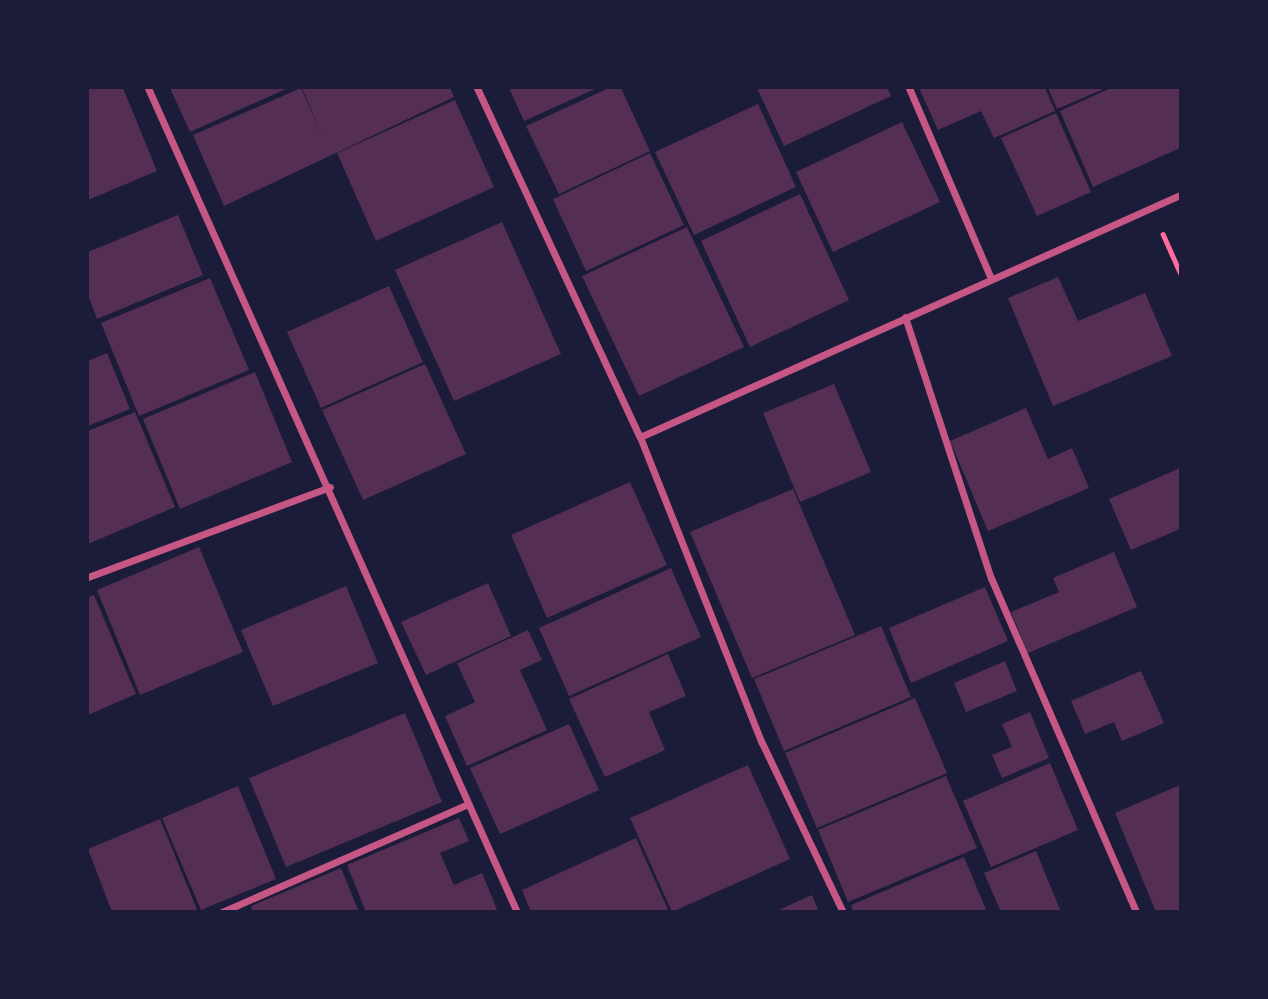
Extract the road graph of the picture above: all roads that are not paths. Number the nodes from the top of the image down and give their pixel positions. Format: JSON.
{"nodes":[{"id":1,"x":148,"y":88,"type":"edge"},
{"id":2,"x":477,"y":88,"type":"edge"},
{"id":3,"x":909,"y":88,"type":"edge"},
{"id":4,"x":1181,"y":195,"type":"edge"},
{"id":5,"x":991,"y":278,"type":"junction"},
{"id":6,"x":905,"y":317,"type":"junction"},
{"id":7,"x":640,"y":437,"type":"junction"},
{"id":8,"x":330,"y":487,"type":"junction"},
{"id":9,"x":88,"y":577,"type":"edge"},
{"id":10,"x":468,"y":804,"type":"junction"},
{"id":11,"x":222,"y":912,"type":"edge"},
{"id":12,"x":517,"y":912,"type":"edge"},
{"id":13,"x":844,"y":912,"type":"edge"},
{"id":14,"x":1136,"y":912,"type":"edge"}],
"edges":[{"from":1,"to":8,"type":"street"},
{"from":2,"to":7,"type":"street"},
{"from":3,"to":5,"type":"street"},
{"from":4,"to":5,"type":"street"},
{"from":5,"to":6,"type":"street"},
{"from":6,"to":7,"type":"street"},
{"from":6,"to":14,"type":"street"},
{"from":7,"to":13,"type":"street"},
{"from":8,"to":9,"type":"street"},
{"from":8,"to":10,"type":"street"},
{"from":10,"to":11,"type":"street"},
{"from":10,"to":12,"type":"street"}]}
